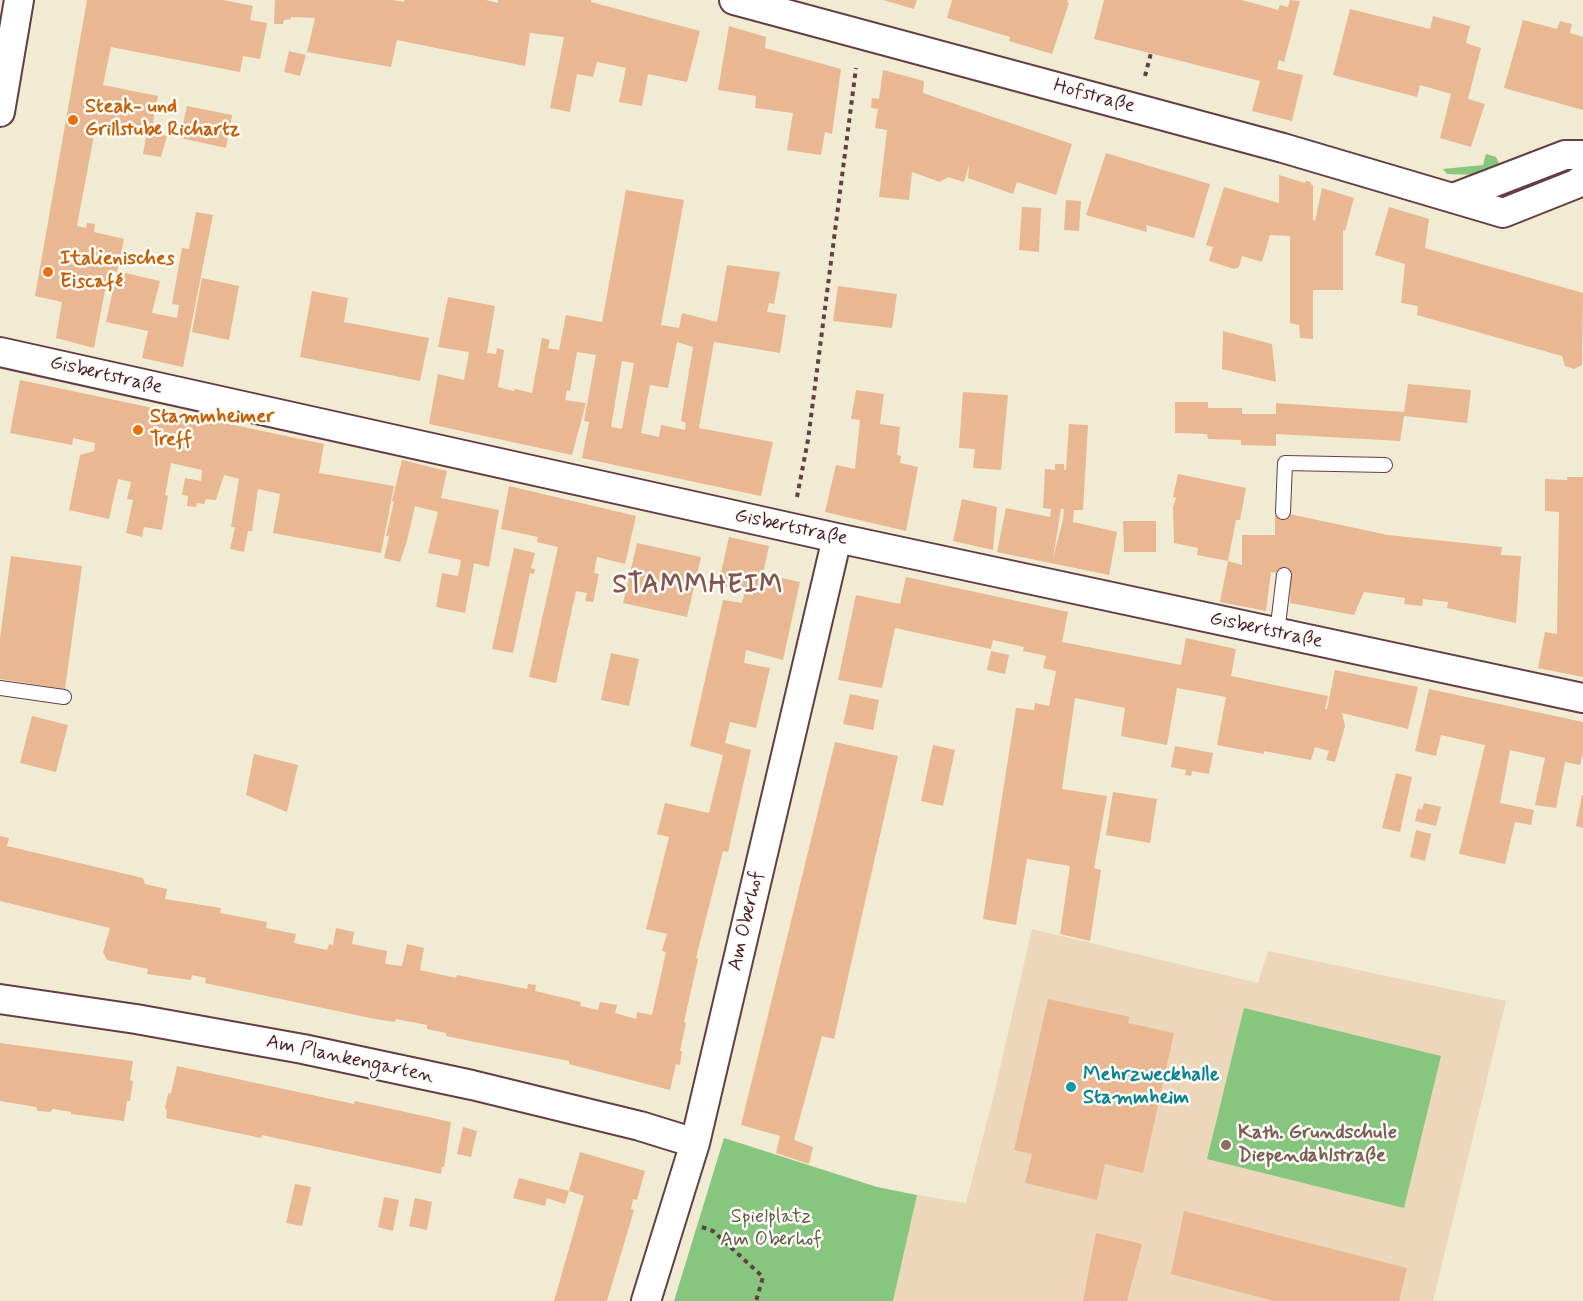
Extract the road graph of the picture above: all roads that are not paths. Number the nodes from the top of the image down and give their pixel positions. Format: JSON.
{"nodes":[{"id":1,"x":19,"y":0,"type":"edge"},
{"id":2,"x":734,"y":0,"type":"edge"},
{"id":3,"x":0,"y":112,"type":"edge"},
{"id":4,"x":1583,"y":155,"type":"edge"},
{"id":5,"x":1583,"y":179,"type":"edge"},
{"id":6,"x":1453,"y":198,"type":"junction"},
{"id":7,"x":0,"y":352,"type":"edge"},
{"id":8,"x":1385,"y":465,"type":"dead end"},
{"id":9,"x":1283,"y":512,"type":"dead end"},
{"id":10,"x":837,"y":538,"type":"junction"},
{"id":11,"x":1284,"y":575,"type":"dead end"},
{"id":12,"x":1277,"y":633,"type":"junction"},
{"id":13,"x":0,"y":688,"type":"edge"},
{"id":14,"x":64,"y":697,"type":"dead end"},
{"id":15,"x":1583,"y":698,"type":"edge"},
{"id":16,"x":0,"y":999,"type":"edge"},
{"id":17,"x":695,"y":1143,"type":"junction"},
{"id":18,"x":646,"y":1301,"type":"edge"}],
"edges":[{"from":1,"to":3,"type":"street"},
{"from":2,"to":6,"type":"street","name":"Hofstraße"},
{"from":4,"to":6,"type":"street"},
{"from":5,"to":6,"type":"street","name":"Hofstraße"},
{"from":7,"to":10,"type":"street","name":"Gisbertstraße"},
{"from":8,"to":9,"type":"lane"},
{"from":10,"to":12,"type":"street","name":"Gisbertstraße"},
{"from":10,"to":17,"type":"street","name":"Am Oberhof"},
{"from":11,"to":12,"type":"lane"},
{"from":12,"to":15,"type":"street","name":"Gisbertstraße"},
{"from":13,"to":14,"type":"lane"},
{"from":16,"to":17,"type":"street","name":"Am Plankengarten"},
{"from":17,"to":18,"type":"street","name":"Am Oberhof"}]}
